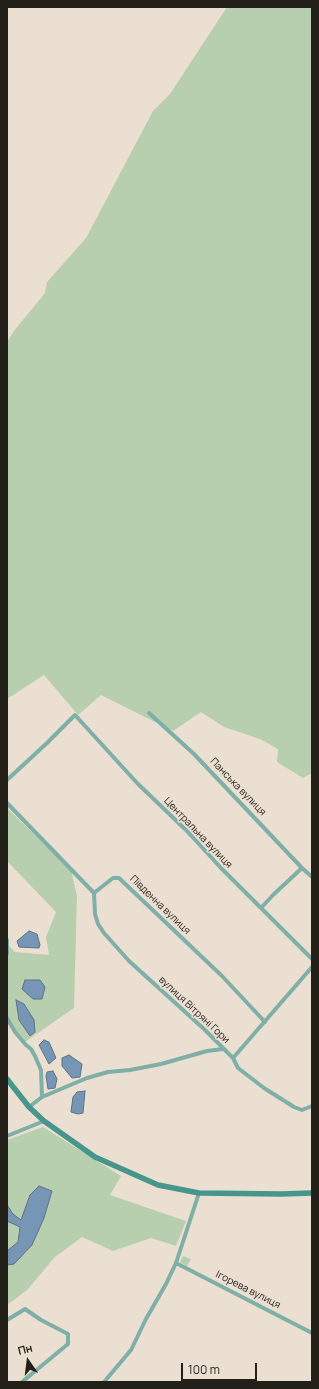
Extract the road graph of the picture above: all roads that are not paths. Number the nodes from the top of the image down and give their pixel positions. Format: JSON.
{"nodes":[{"id":1,"x":149,"y":713,"type":"dead end"},
{"id":2,"x":7,"y":780,"type":"edge"},
{"id":3,"x":7,"y":803,"type":"edge"},
{"id":4,"x":302,"y":868,"type":"junction"},
{"id":5,"x":312,"y":876,"type":"edge"},
{"id":6,"x":94,"y":893,"type":"junction"},
{"id":7,"x":261,"y":908,"type":"junction"},
{"id":8,"x":7,"y":940,"type":"edge"},
{"id":9,"x":7,"y":954,"type":"edge"},
{"id":10,"x":312,"y":959,"type":"edge"},
{"id":11,"x":312,"y":967,"type":"edge"},
{"id":12,"x":7,"y":1018,"type":"edge"},
{"id":13,"x":265,"y":1022,"type":"junction"},
{"id":14,"x":223,"y":1049,"type":"junction"},
{"id":15,"x":232,"y":1058,"type":"junction"},
{"id":16,"x":7,"y":1079,"type":"edge"},
{"id":17,"x":42,"y":1097,"type":"junction"},
{"id":18,"x":312,"y":1106,"type":"edge"},
{"id":19,"x":29,"y":1107,"type":"junction"},
{"id":20,"x":44,"y":1121,"type":"junction"},
{"id":21,"x":7,"y":1136,"type":"edge"},
{"id":22,"x":199,"y":1193,"type":"junction"},
{"id":23,"x":312,"y":1193,"type":"edge"},
{"id":24,"x":176,"y":1263,"type":"junction"},
{"id":25,"x":7,"y":1320,"type":"edge"},
{"id":26,"x":312,"y":1333,"type":"edge"},
{"id":27,"x":22,"y":1382,"type":"edge"},
{"id":28,"x":104,"y":1382,"type":"edge"}],
"edges":[{"from":1,"to":4,"type":"street","name":"Панська вулиця"},
{"from":2,"to":7,"type":"street","name":"Центральна вулиця"},
{"from":3,"to":6,"type":"street"},
{"from":4,"to":5,"type":"street","name":"Панська вулиця"},
{"from":4,"to":7,"type":"street"},
{"from":6,"to":13,"type":"street","name":"Південна вулиця"},
{"from":6,"to":14,"type":"street","name":"вулиця Вітряні Гори"},
{"from":7,"to":10,"type":"street","name":"Центральна вулиця"},
{"from":8,"to":9,"type":"street"},
{"from":11,"to":13,"type":"street"},
{"from":12,"to":17,"type":"street"},
{"from":13,"to":15,"type":"street"},
{"from":14,"to":15,"type":"street","name":"вулиця Вітряні Гори"},
{"from":14,"to":17,"type":"street"},
{"from":15,"to":18,"type":"street","name":"вулиця Вітряні Гори"},
{"from":16,"to":19,"type":"street"},
{"from":17,"to":19,"type":"street"},
{"from":19,"to":20,"type":"street"},
{"from":20,"to":21,"type":"street"},
{"from":20,"to":22,"type":"street"},
{"from":22,"to":23,"type":"street"},
{"from":22,"to":24,"type":"street"},
{"from":24,"to":26,"type":"street","name":"Ігорева вулиця"},
{"from":24,"to":28,"type":"street"},
{"from":25,"to":27,"type":"street"}]}
